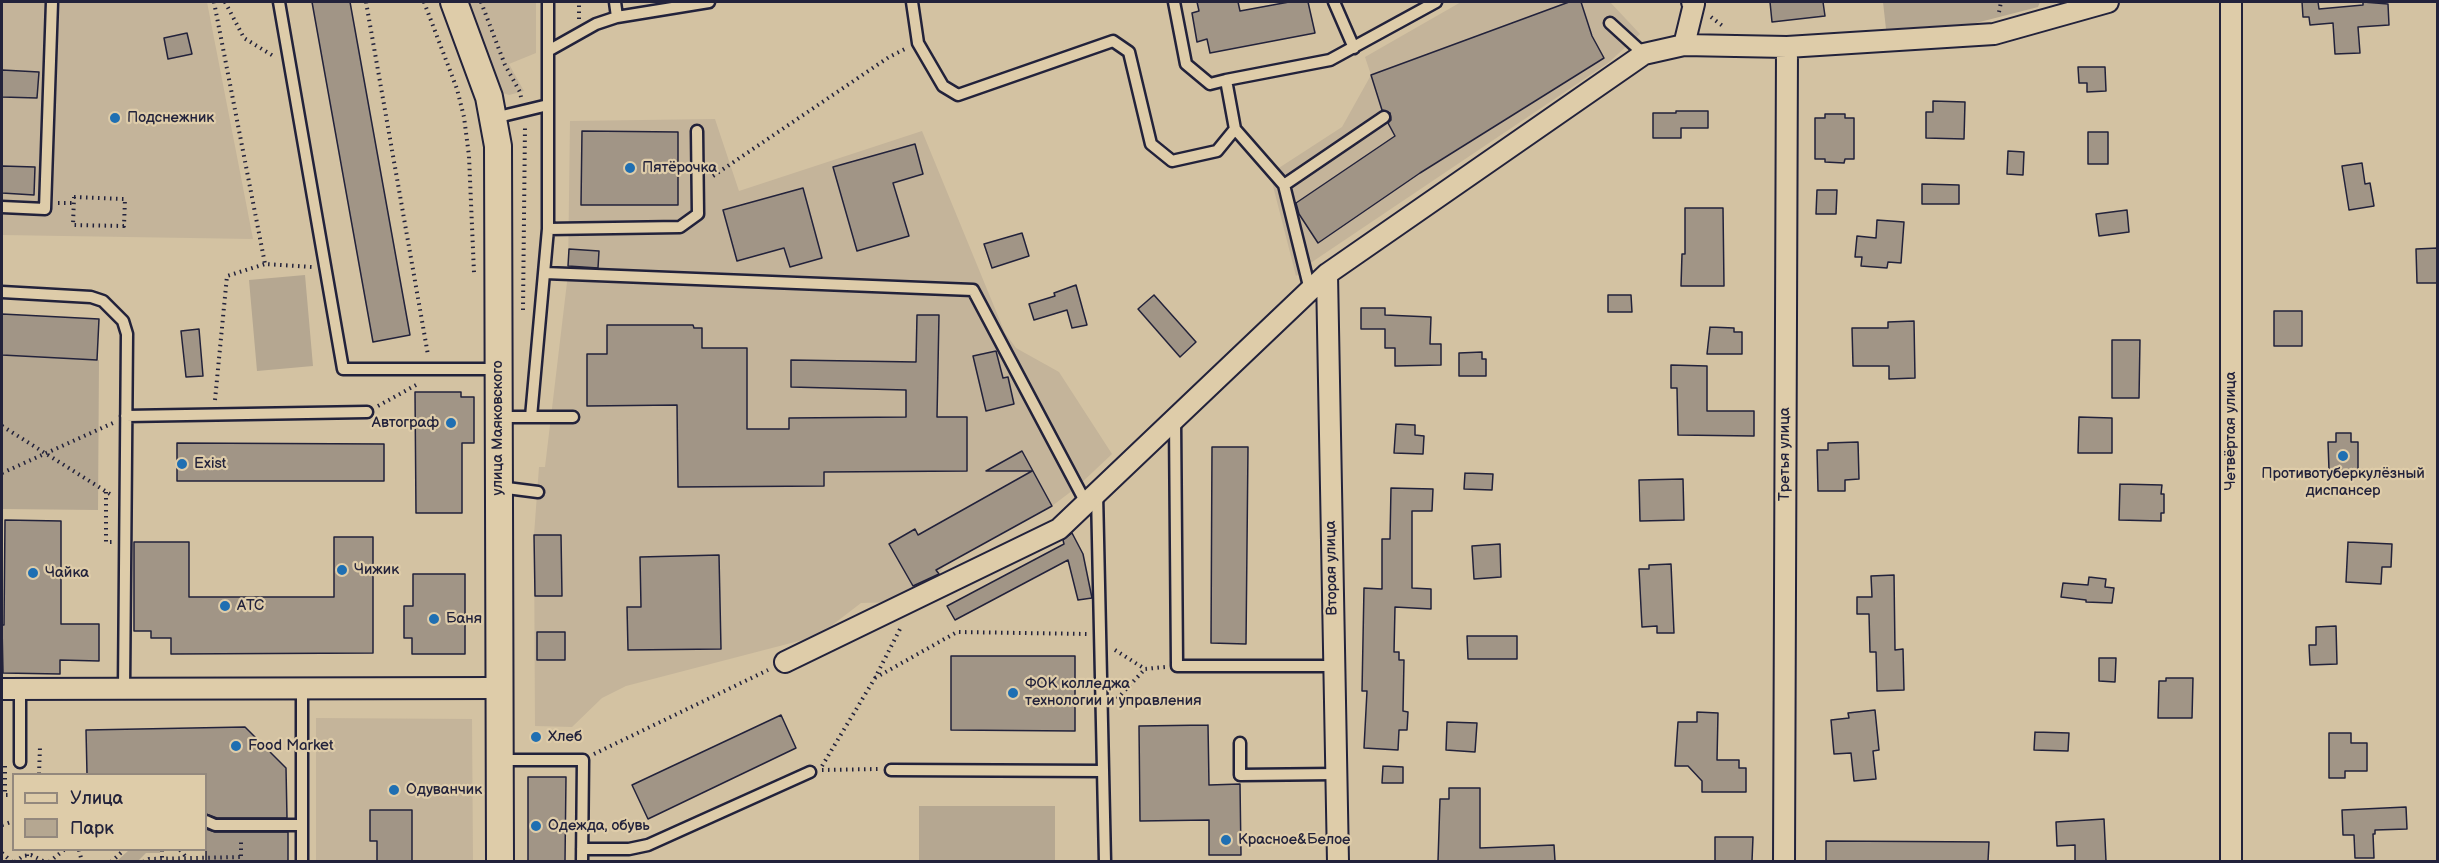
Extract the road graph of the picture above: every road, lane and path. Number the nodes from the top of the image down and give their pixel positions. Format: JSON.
{"nodes":[{"id":1,"x":52,"y":2,"type":"edge"},
{"id":2,"x":214,"y":2,"type":"edge"},
{"id":3,"x":225,"y":2,"type":"edge"},
{"id":4,"x":279,"y":2,"type":"edge"},
{"id":5,"x":366,"y":2,"type":"edge"},
{"id":6,"x":424,"y":2,"type":"edge"},
{"id":7,"x":454,"y":2,"type":"edge"},
{"id":8,"x":548,"y":2,"type":"edge"},
{"id":9,"x":615,"y":2,"type":"edge"},
{"id":10,"x":709,"y":2,"type":"edge"},
{"id":11,"x":912,"y":2,"type":"edge"},
{"id":12,"x":1174,"y":2,"type":"edge"},
{"id":13,"x":1334,"y":2,"type":"edge"},
{"id":14,"x":1436,"y":2,"type":"edge"},
{"id":15,"x":1694,"y":2,"type":"edge"},
{"id":16,"x":2108,"y":2,"type":"edge"},
{"id":17,"x":2231,"y":2,"type":"edge"},
{"id":18,"x":617,"y":17,"type":"junction"},
{"id":19,"x":1610,"y":23,"type":"dead end"},
{"id":20,"x":918,"y":43,"type":"junction"},
{"id":21,"x":1684,"y":45,"type":"junction"},
{"id":22,"x":1787,"y":47,"type":"junction"},
{"id":23,"x":1354,"y":48,"type":"junction"},
{"id":24,"x":548,"y":51,"type":"junction"},
{"id":25,"x":1644,"y":54,"type":"junction"},
{"id":26,"x":290,"y":67,"type":"junction"},
{"id":27,"x":1226,"y":80,"type":"junction"},
{"id":28,"x":548,"y":105,"type":"junction"},
{"id":29,"x":1384,"y":117,"type":"dead end"},
{"id":30,"x":494,"y":118,"type":"junction"},
{"id":31,"x":1235,"y":129,"type":"junction"},
{"id":32,"x":697,"y":131,"type":"dead end"},
{"id":33,"x":1284,"y":185,"type":"junction"},
{"id":34,"x":698,"y":186,"type":"junction"},
{"id":35,"x":2,"y":207,"type":"edge"},
{"id":36,"x":73,"y":225,"type":"joint"},
{"id":37,"x":548,"y":229,"type":"junction"},
{"id":38,"x":265,"y":264,"type":"junction"},
{"id":39,"x":326,"y":268,"type":"junction"},
{"id":40,"x":545,"y":273,"type":"junction"},
{"id":41,"x":474,"y":274,"type":"dead end"},
{"id":42,"x":1327,"y":274,"type":"junction"},
{"id":43,"x":1310,"y":290,"type":"junction"},
{"id":44,"x":2,"y":292,"type":"edge"},
{"id":45,"x":431,"y":369,"type":"junction"},
{"id":46,"x":498,"y":369,"type":"junction"},
{"id":47,"x":420,"y":382,"type":"dead end"},
{"id":48,"x":367,"y":412,"type":"joint"},
{"id":49,"x":214,"y":415,"type":"junction"},
{"id":50,"x":126,"y":416,"type":"junction"},
{"id":51,"x":498,"y":417,"type":"junction"},
{"id":52,"x":531,"y":417,"type":"junction"},
{"id":53,"x":573,"y":417,"type":"dead end"},
{"id":54,"x":1175,"y":419,"type":"junction"},
{"id":55,"x":2,"y":426,"type":"edge"},
{"id":56,"x":45,"y":454,"type":"junction"},
{"id":57,"x":2,"y":473,"type":"edge"},
{"id":58,"x":498,"y":487,"type":"junction"},
{"id":59,"x":538,"y":492,"type":"dead end"},
{"id":60,"x":1092,"y":498,"type":"junction"},
{"id":61,"x":125,"y":503,"type":"junction"},
{"id":62,"x":915,"y":599,"type":"junction"},
{"id":63,"x":1101,"y":642,"type":"junction"},
{"id":64,"x":785,"y":662,"type":"joint"},
{"id":65,"x":1177,"y":666,"type":"junction"},
{"id":66,"x":1335,"y":666,"type":"junction"},
{"id":67,"x":1145,"y":669,"type":"junction"},
{"id":68,"x":875,"y":678,"type":"junction"},
{"id":69,"x":11,"y":688,"type":"edge"},
{"id":70,"x":124,"y":688,"type":"junction"},
{"id":71,"x":302,"y":688,"type":"junction"},
{"id":72,"x":499,"y":688,"type":"junction"},
{"id":73,"x":1102,"y":714,"type":"junction"},
{"id":74,"x":1240,"y":743,"type":"dead end"},
{"id":75,"x":40,"y":747,"type":"dead end"},
{"id":76,"x":500,"y":760,"type":"junction"},
{"id":77,"x":583,"y":760,"type":"junction"},
{"id":78,"x":20,"y":762,"type":"dead end"},
{"id":79,"x":5,"y":763,"type":"dead end"},
{"id":80,"x":891,"y":770,"type":"joint"},
{"id":81,"x":1103,"y":771,"type":"junction"},
{"id":82,"x":810,"y":772,"type":"dead end"},
{"id":83,"x":39,"y":773,"type":"edge"},
{"id":84,"x":1336,"y":774,"type":"junction"},
{"id":85,"x":12,"y":795,"type":"edge"},
{"id":86,"x":207,"y":821,"type":"edge"},
{"id":87,"x":241,"y":825,"type":"junction"},
{"id":88,"x":302,"y":825,"type":"junction"},
{"id":89,"x":582,"y":849,"type":"junction"},
{"id":90,"x":27,"y":851,"type":"edge"},
{"id":91,"x":61,"y":851,"type":"edge"},
{"id":92,"x":162,"y":851,"type":"edge"},
{"id":93,"x":181,"y":851,"type":"edge"},
{"id":94,"x":2,"y":853,"type":"edge"},
{"id":95,"x":27,"y":856,"type":"junction"},
{"id":96,"x":186,"y":858,"type":"junction"},
{"id":97,"x":162,"y":859,"type":"junction"},
{"id":98,"x":240,"y":859,"type":"edge"},
{"id":99,"x":14,"y":861,"type":"edge"},
{"id":100,"x":47,"y":861,"type":"edge"},
{"id":101,"x":143,"y":861,"type":"edge"},
{"id":102,"x":302,"y":861,"type":"edge"},
{"id":103,"x":500,"y":861,"type":"edge"},
{"id":104,"x":582,"y":861,"type":"edge"},
{"id":105,"x":1105,"y":861,"type":"edge"},
{"id":106,"x":1338,"y":861,"type":"edge"},
{"id":107,"x":1784,"y":861,"type":"edge"},
{"id":108,"x":2230,"y":861,"type":"edge"}],
"edges":[{"from":1,"to":35,"type":"lane"},
{"from":2,"to":38,"type":"path"},
{"from":3,"to":26,"type":"path"},
{"from":4,"to":26,"type":"lane"},
{"from":5,"to":45,"type":"path"},
{"from":6,"to":41,"type":"path"},
{"from":7,"to":30,"type":"street","name":"улица Маяковского"},
{"from":8,"to":24,"type":"lane"},
{"from":9,"to":18,"type":"lane"},
{"from":10,"to":18,"type":"lane"},
{"from":11,"to":20,"type":"lane"},
{"from":12,"to":27,"type":"lane"},
{"from":13,"to":23,"type":"lane"},
{"from":14,"to":23,"type":"lane"},
{"from":15,"to":21,"type":"street"},
{"from":16,"to":22,"type":"street"},
{"from":17,"to":108,"type":"street","name":"Четвёртая улица"},
{"from":18,"to":24,"type":"lane"},
{"from":19,"to":25,"type":"lane"},
{"from":20,"to":31,"type":"lane"},
{"from":20,"to":34,"type":"path"},
{"from":21,"to":22,"type":"street"},
{"from":21,"to":25,"type":"street"},
{"from":22,"to":107,"type":"street","name":"Третья улица"},
{"from":23,"to":27,"type":"lane"},
{"from":24,"to":28,"type":"lane"},
{"from":25,"to":42,"type":"street"},
{"from":26,"to":39,"type":"lane"},
{"from":27,"to":31,"type":"lane"},
{"from":28,"to":30,"type":"lane"},
{"from":28,"to":37,"type":"lane"},
{"from":29,"to":33,"type":"lane"},
{"from":30,"to":46,"type":"street","name":"улица Маяковского"},
{"from":31,"to":33,"type":"lane"},
{"from":32,"to":34,"type":"lane"},
{"from":33,"to":43,"type":"lane"},
{"from":34,"to":37,"type":"lane"},
{"from":36,"to":36,"type":"path"},
{"from":37,"to":40,"type":"lane"},
{"from":38,"to":39,"type":"path"},
{"from":38,"to":49,"type":"path"},
{"from":39,"to":45,"type":"lane"},
{"from":40,"to":52,"type":"lane"},
{"from":40,"to":60,"type":"lane"},
{"from":42,"to":43,"type":"street"},
{"from":42,"to":66,"type":"street","name":"Вторая улица"},
{"from":43,"to":54,"type":"street"},
{"from":44,"to":50,"type":"lane"},
{"from":45,"to":46,"type":"lane"},
{"from":46,"to":51,"type":"street","name":"улица Маяковского"},
{"from":47,"to":48,"type":"path"},
{"from":48,"to":49,"type":"lane"},
{"from":49,"to":50,"type":"lane"},
{"from":50,"to":56,"type":"path"},
{"from":50,"to":61,"type":"lane"},
{"from":51,"to":52,"type":"lane"},
{"from":51,"to":58,"type":"street","name":"улица Маяковского"},
{"from":52,"to":53,"type":"lane"},
{"from":54,"to":60,"type":"street"},
{"from":54,"to":65,"type":"lane"},
{"from":55,"to":56,"type":"path"},
{"from":56,"to":57,"type":"path"},
{"from":56,"to":61,"type":"path"},
{"from":58,"to":59,"type":"lane"},
{"from":58,"to":72,"type":"street","name":"улица Маяковского"},
{"from":60,"to":62,"type":"street"},
{"from":60,"to":63,"type":"lane"},
{"from":61,"to":70,"type":"lane"},
{"from":62,"to":64,"type":"street"},
{"from":62,"to":68,"type":"path"},
{"from":63,"to":67,"type":"path"},
{"from":63,"to":68,"type":"path"},
{"from":63,"to":73,"type":"lane"},
{"from":64,"to":77,"type":"path"},
{"from":65,"to":66,"type":"lane"},
{"from":65,"to":67,"type":"path"},
{"from":66,"to":84,"type":"street","name":"Вторая улица"},
{"from":67,"to":73,"type":"path"},
{"from":68,"to":80,"type":"path"},
{"from":69,"to":70,"type":"street"},
{"from":69,"to":78,"type":"lane"},
{"from":70,"to":71,"type":"street"},
{"from":71,"to":72,"type":"street"},
{"from":71,"to":88,"type":"lane"},
{"from":72,"to":76,"type":"street","name":"улица Маяковского"},
{"from":73,"to":81,"type":"lane"},
{"from":74,"to":84,"type":"lane"},
{"from":75,"to":83,"type":"path"},
{"from":76,"to":77,"type":"lane"},
{"from":76,"to":103,"type":"street","name":"улица Маяковского"},
{"from":77,"to":89,"type":"lane"},
{"from":79,"to":85,"type":"path"},
{"from":80,"to":81,"type":"lane"},
{"from":81,"to":105,"type":"lane"},
{"from":82,"to":89,"type":"lane"},
{"from":84,"to":106,"type":"street","name":"Вторая улица"},
{"from":86,"to":87,"type":"lane"},
{"from":87,"to":88,"type":"lane"},
{"from":87,"to":98,"type":"path"},
{"from":88,"to":102,"type":"lane"},
{"from":89,"to":104,"type":"lane"},
{"from":90,"to":95,"type":"path"},
{"from":91,"to":100,"type":"path"},
{"from":92,"to":97,"type":"path"},
{"from":93,"to":96,"type":"path"},
{"from":94,"to":99,"type":"path"},
{"from":95,"to":99,"type":"path"},
{"from":95,"to":100,"type":"path"},
{"from":96,"to":97,"type":"path"},
{"from":96,"to":98,"type":"path"},
{"from":97,"to":101,"type":"path"}]}
